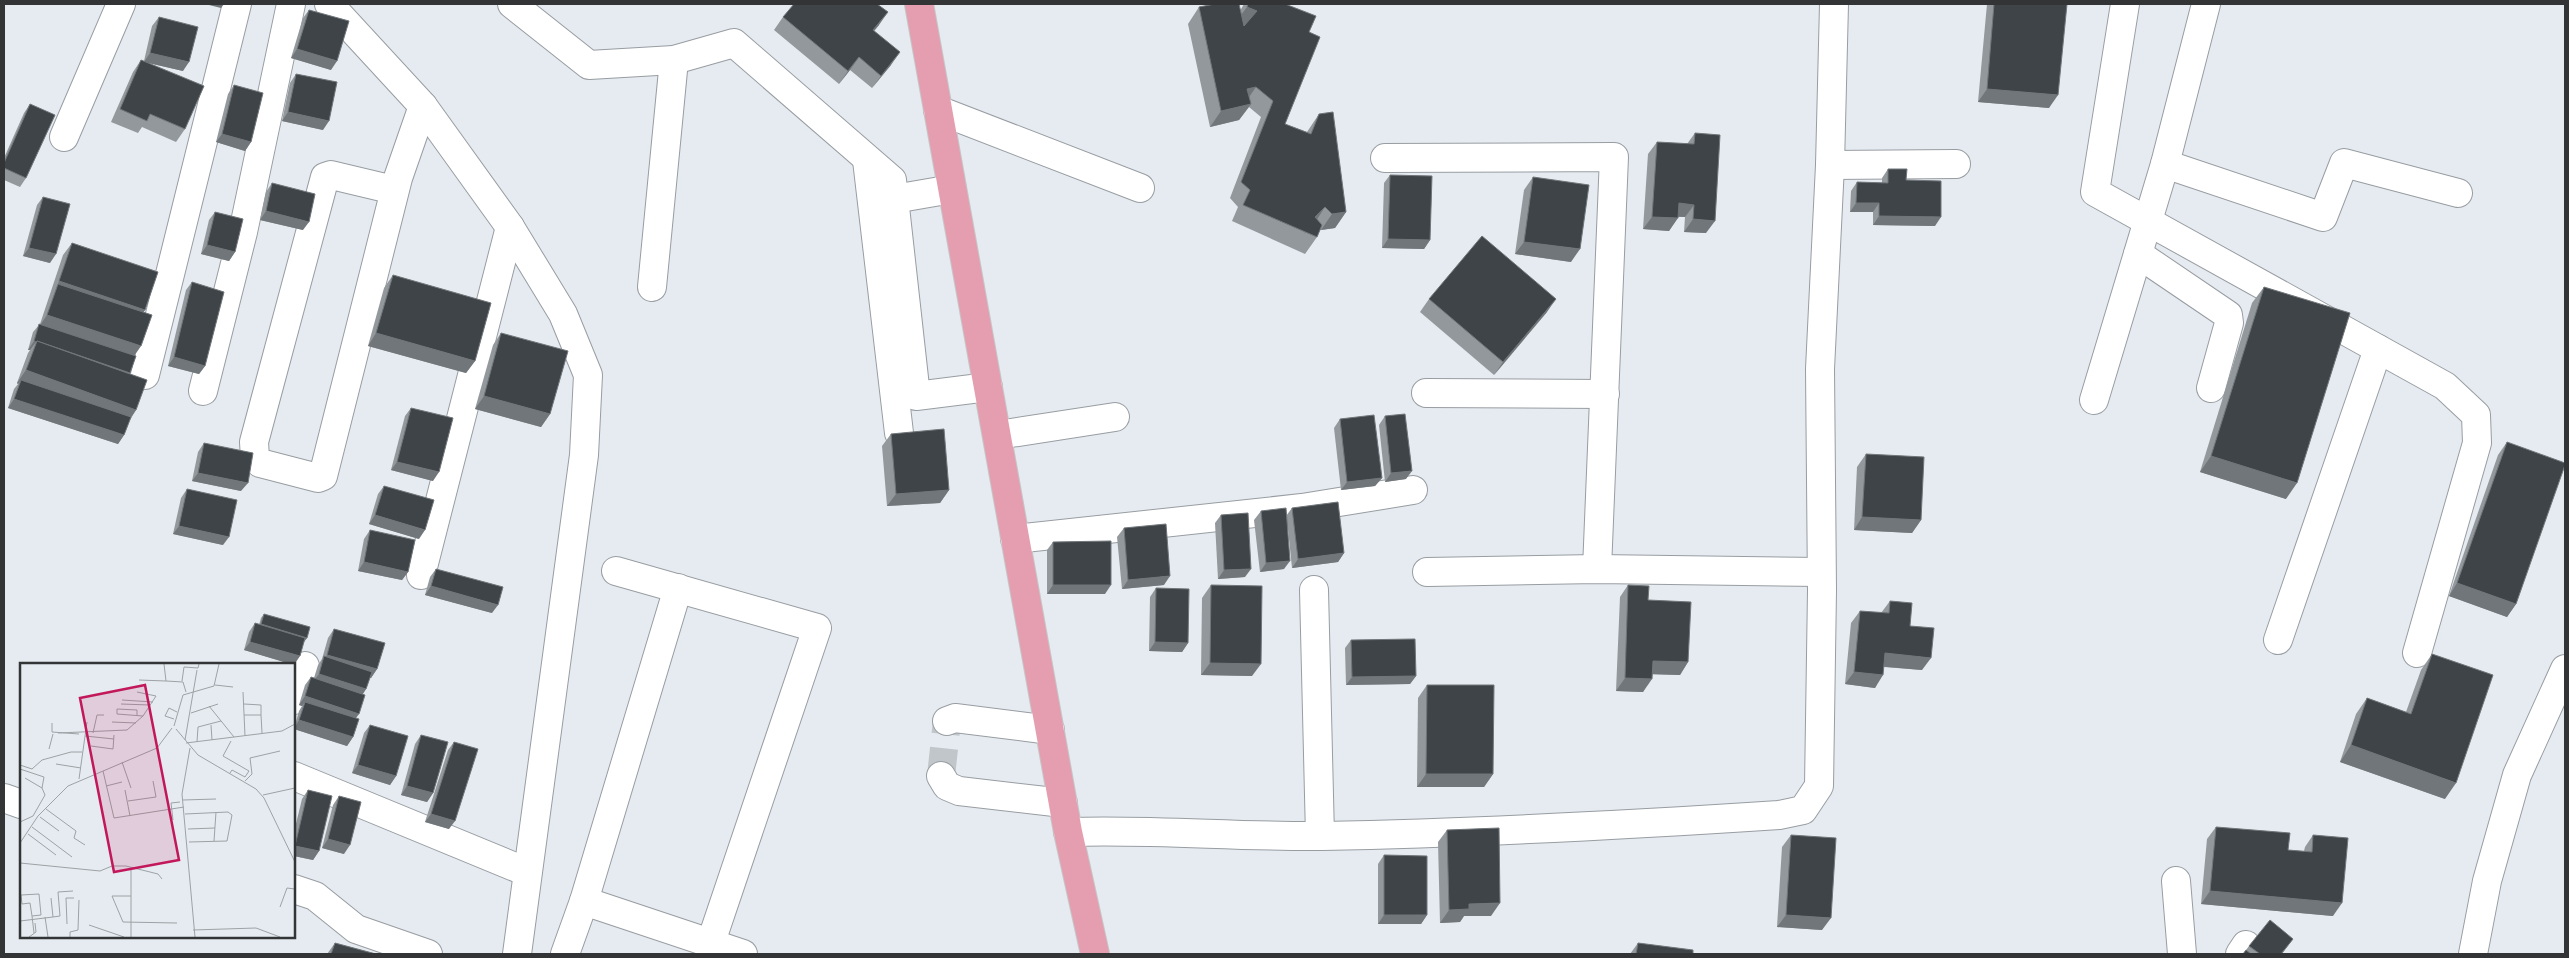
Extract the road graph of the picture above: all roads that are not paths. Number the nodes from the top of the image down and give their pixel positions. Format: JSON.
{"nodes":[{"id":1,"x":121,"y":4,"type":"edge"},
{"id":2,"x":237,"y":4,"type":"edge"},
{"id":3,"x":291,"y":4,"type":"edge"},
{"id":4,"x":330,"y":4,"type":"edge"},
{"id":5,"x":512,"y":4,"type":"edge"},
{"id":6,"x":919,"y":4,"type":"edge"},
{"id":7,"x":1834,"y":4,"type":"edge"},
{"id":8,"x":2125,"y":4,"type":"edge"},
{"id":9,"x":2206,"y":4,"type":"edge"},
{"id":10,"x":674,"y":60,"type":"junction"},
{"id":11,"x":423,"y":106,"type":"junction"},
{"id":12,"x":938,"y":110,"type":"junction"},
{"id":13,"x":64,"y":137,"type":"dead end"},
{"id":14,"x":1385,"y":158,"type":"dead end"},
{"id":15,"x":867,"y":160,"type":"junction"},
{"id":16,"x":1956,"y":164,"type":"dead end"},
{"id":17,"x":2165,"y":164,"type":"junction"},
{"id":18,"x":1830,"y":165,"type":"junction"},
{"id":19,"x":1140,"y":188,"type":"dead end"},
{"id":20,"x":952,"y":189,"type":"junction"},
{"id":21,"x":394,"y":190,"type":"junction"},
{"id":22,"x":2458,"y":193,"type":"dead end"},
{"id":23,"x":894,"y":199,"type":"junction"},
{"id":24,"x":2147,"y":222,"type":"junction"},
{"id":25,"x":510,"y":228,"type":"junction"},
{"id":26,"x":2138,"y":254,"type":"junction"},
{"id":27,"x":652,"y":287,"type":"dead end"},
{"id":28,"x":2378,"y":349,"type":"junction"},
{"id":29,"x":145,"y":375,"type":"dead end"},
{"id":30,"x":988,"y":387,"type":"junction"},
{"id":31,"x":2211,"y":388,"type":"dead end"},
{"id":32,"x":204,"y":392,"type":"dead end"},
{"id":33,"x":1426,"y":393,"type":"dead end"},
{"id":34,"x":1605,"y":394,"type":"junction"},
{"id":35,"x":2094,"y":400,"type":"dead end"},
{"id":36,"x":1115,"y":417,"type":"dead end"},
{"id":37,"x":899,"y":433,"type":"edge"},
{"id":38,"x":998,"y":436,"type":"junction"},
{"id":39,"x":1413,"y":490,"type":"dead end"},
{"id":40,"x":1015,"y":538,"type":"junction"},
{"id":41,"x":1597,"y":569,"type":"junction"},
{"id":42,"x":616,"y":571,"type":"dead end"},
{"id":43,"x":1426,"y":572,"type":"dead end"},
{"id":44,"x":1820,"y":572,"type":"junction"},
{"id":45,"x":422,"y":575,"type":"dead end"},
{"id":46,"x":678,"y":588,"type":"junction"},
{"id":47,"x":1314,"y":590,"type":"dead end"},
{"id":48,"x":2278,"y":640,"type":"dead end"},
{"id":49,"x":2417,"y":652,"type":"dead end"},
{"id":50,"x":305,"y":666,"type":"dead end"},
{"id":51,"x":2565,"y":669,"type":"edge"},
{"id":52,"x":295,"y":697,"type":"edge"},
{"id":53,"x":2557,"y":706,"type":"edge"},
{"id":54,"x":946,"y":721,"type":"dead end"},
{"id":55,"x":1050,"y":730,"type":"junction"},
{"id":56,"x":295,"y":776,"type":"edge"},
{"id":57,"x":941,"y":776,"type":"dead end"},
{"id":58,"x":4,"y":798,"type":"edge"},
{"id":59,"x":1063,"y":803,"type":"junction"},
{"id":60,"x":20,"y":804,"type":"edge"},
{"id":61,"x":1068,"y":832,"type":"junction"},
{"id":62,"x":1320,"y":836,"type":"junction"},
{"id":63,"x":527,"y":872,"type":"junction"},
{"id":64,"x":2176,"y":881,"type":"dead end"},
{"id":65,"x":295,"y":889,"type":"edge"},
{"id":66,"x":584,"y":902,"type":"junction"},
{"id":67,"x":710,"y":942,"type":"junction"},
{"id":68,"x":428,"y":954,"type":"edge"},
{"id":69,"x":516,"y":954,"type":"edge"},
{"id":70,"x":565,"y":954,"type":"edge"},
{"id":71,"x":743,"y":954,"type":"edge"},
{"id":72,"x":1095,"y":954,"type":"edge"},
{"id":73,"x":2182,"y":954,"type":"edge"},
{"id":74,"x":2473,"y":954,"type":"edge"}],
"edges":[{"from":1,"to":13,"type":"street"},
{"from":2,"to":29,"type":"street"},
{"from":3,"to":32,"type":"street"},
{"from":4,"to":11,"type":"street"},
{"from":5,"to":10,"type":"street"},
{"from":6,"to":12,"type":"main road"},
{"from":7,"to":18,"type":"street"},
{"from":8,"to":24,"type":"street"},
{"from":9,"to":17,"type":"street"},
{"from":10,"to":15,"type":"street"},
{"from":10,"to":27,"type":"street"},
{"from":11,"to":21,"type":"street"},
{"from":11,"to":25,"type":"street"},
{"from":12,"to":19,"type":"street"},
{"from":12,"to":20,"type":"main road"},
{"from":14,"to":34,"type":"street"},
{"from":15,"to":23,"type":"street"},
{"from":15,"to":37,"type":"street"},
{"from":16,"to":18,"type":"street"},
{"from":17,"to":22,"type":"street"},
{"from":17,"to":24,"type":"street"},
{"from":18,"to":44,"type":"street"},
{"from":20,"to":23,"type":"street"},
{"from":20,"to":30,"type":"main road"},
{"from":21,"to":21,"type":"street"},
{"from":23,"to":30,"type":"street"},
{"from":24,"to":26,"type":"street"},
{"from":24,"to":28,"type":"street"},
{"from":25,"to":45,"type":"street"},
{"from":25,"to":63,"type":"street"},
{"from":26,"to":31,"type":"street"},
{"from":26,"to":35,"type":"street"},
{"from":28,"to":48,"type":"street"},
{"from":28,"to":49,"type":"street"},
{"from":30,"to":38,"type":"main road"},
{"from":33,"to":34,"type":"street"},
{"from":34,"to":41,"type":"street"},
{"from":36,"to":38,"type":"street"},
{"from":38,"to":40,"type":"main road"},
{"from":39,"to":40,"type":"street"},
{"from":40,"to":55,"type":"main road"},
{"from":41,"to":43,"type":"street"},
{"from":41,"to":44,"type":"street"},
{"from":42,"to":46,"type":"street"},
{"from":44,"to":62,"type":"street"},
{"from":46,"to":66,"type":"street"},
{"from":46,"to":67,"type":"street"},
{"from":47,"to":62,"type":"street"},
{"from":50,"to":52,"type":"street"},
{"from":51,"to":53,"type":"street"},
{"from":53,"to":74,"type":"street"},
{"from":54,"to":55,"type":"street"},
{"from":55,"to":59,"type":"main road"},
{"from":56,"to":63,"type":"street"},
{"from":57,"to":59,"type":"street"},
{"from":58,"to":60,"type":"street"},
{"from":59,"to":61,"type":"main road"},
{"from":61,"to":62,"type":"street"},
{"from":61,"to":72,"type":"main road"},
{"from":63,"to":69,"type":"street"},
{"from":64,"to":73,"type":"street"},
{"from":65,"to":68,"type":"street"},
{"from":66,"to":67,"type":"street"},
{"from":66,"to":70,"type":"street"},
{"from":67,"to":71,"type":"street"}]}
